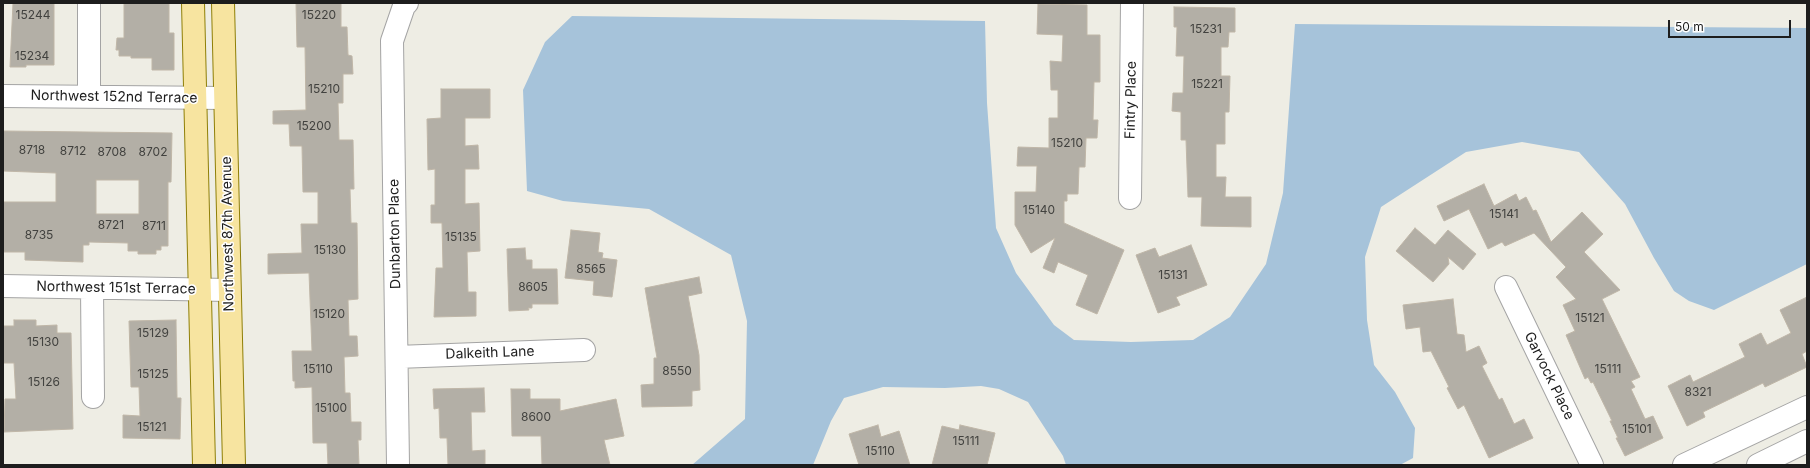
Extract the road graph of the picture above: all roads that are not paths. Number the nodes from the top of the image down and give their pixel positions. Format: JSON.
{"nodes":[{"id":1,"x":88,"y":3,"type":"edge"},
{"id":2,"x":193,"y":3,"type":"edge"},
{"id":3,"x":222,"y":3,"type":"edge"},
{"id":4,"x":1132,"y":3,"type":"edge"},
{"id":5,"x":405,"y":4,"type":"edge"},
{"id":6,"x":3,"y":96,"type":"edge"},
{"id":7,"x":89,"y":96,"type":"junction"},
{"id":8,"x":196,"y":98,"type":"junction"},
{"id":9,"x":225,"y":98,"type":"junction"},
{"id":10,"x":1130,"y":198,"type":"dead end"},
{"id":11,"x":3,"y":286,"type":"edge"},
{"id":12,"x":1506,"y":287,"type":"dead end"},
{"id":13,"x":92,"y":288,"type":"junction"},
{"id":14,"x":200,"y":289,"type":"junction"},
{"id":15,"x":229,"y":290,"type":"junction"},
{"id":16,"x":584,"y":350,"type":"dead end"},
{"id":17,"x":397,"y":356,"type":"junction"},
{"id":18,"x":93,"y":397,"type":"dead end"},
{"id":19,"x":1807,"y":407,"type":"edge"},
{"id":20,"x":1759,"y":430,"type":"junction"},
{"id":21,"x":1807,"y":441,"type":"edge"},
{"id":22,"x":1765,"y":462,"type":"edge"},
{"id":23,"x":204,"y":465,"type":"edge"},
{"id":24,"x":234,"y":465,"type":"edge"},
{"id":25,"x":398,"y":465,"type":"edge"},
{"id":26,"x":1592,"y":465,"type":"edge"},
{"id":27,"x":1684,"y":465,"type":"edge"}],
"edges":[{"from":1,"to":7,"type":"street"},
{"from":2,"to":8,"type":"main road","name":"Northwest 87th Avenue"},
{"from":3,"to":9,"type":"main road","name":"Northwest 87th Avenue"},
{"from":4,"to":10,"type":"street","name":"Fintry Place"},
{"from":5,"to":17,"type":"street","name":"Dunbarton Place"},
{"from":6,"to":7,"type":"street","name":"Northwest 152nd Terrace"},
{"from":7,"to":8,"type":"street","name":"Northwest 152nd Terrace"},
{"from":8,"to":9,"type":"street","name":"Northwest 152nd Terrace"},
{"from":8,"to":14,"type":"main road","name":"Northwest 87th Avenue"},
{"from":9,"to":15,"type":"main road","name":"Northwest 87th Avenue"},
{"from":11,"to":13,"type":"street","name":"Northwest 151st Terrace"},
{"from":12,"to":26,"type":"street","name":"Garvock Place"},
{"from":13,"to":14,"type":"street","name":"Northwest 151st Terrace"},
{"from":13,"to":18,"type":"street"},
{"from":14,"to":15,"type":"street","name":"Northwest 151st Terrace"},
{"from":14,"to":23,"type":"main road","name":"Northwest 87th Avenue"},
{"from":15,"to":24,"type":"main road","name":"Northwest 87th Avenue"},
{"from":16,"to":17,"type":"street","name":"Dalkeith Lane"},
{"from":17,"to":25,"type":"street","name":"Dunbarton Place"},
{"from":19,"to":20,"type":"street"},
{"from":20,"to":22,"type":"street"},
{"from":20,"to":27,"type":"street"},
{"from":21,"to":22,"type":"street"}]}
